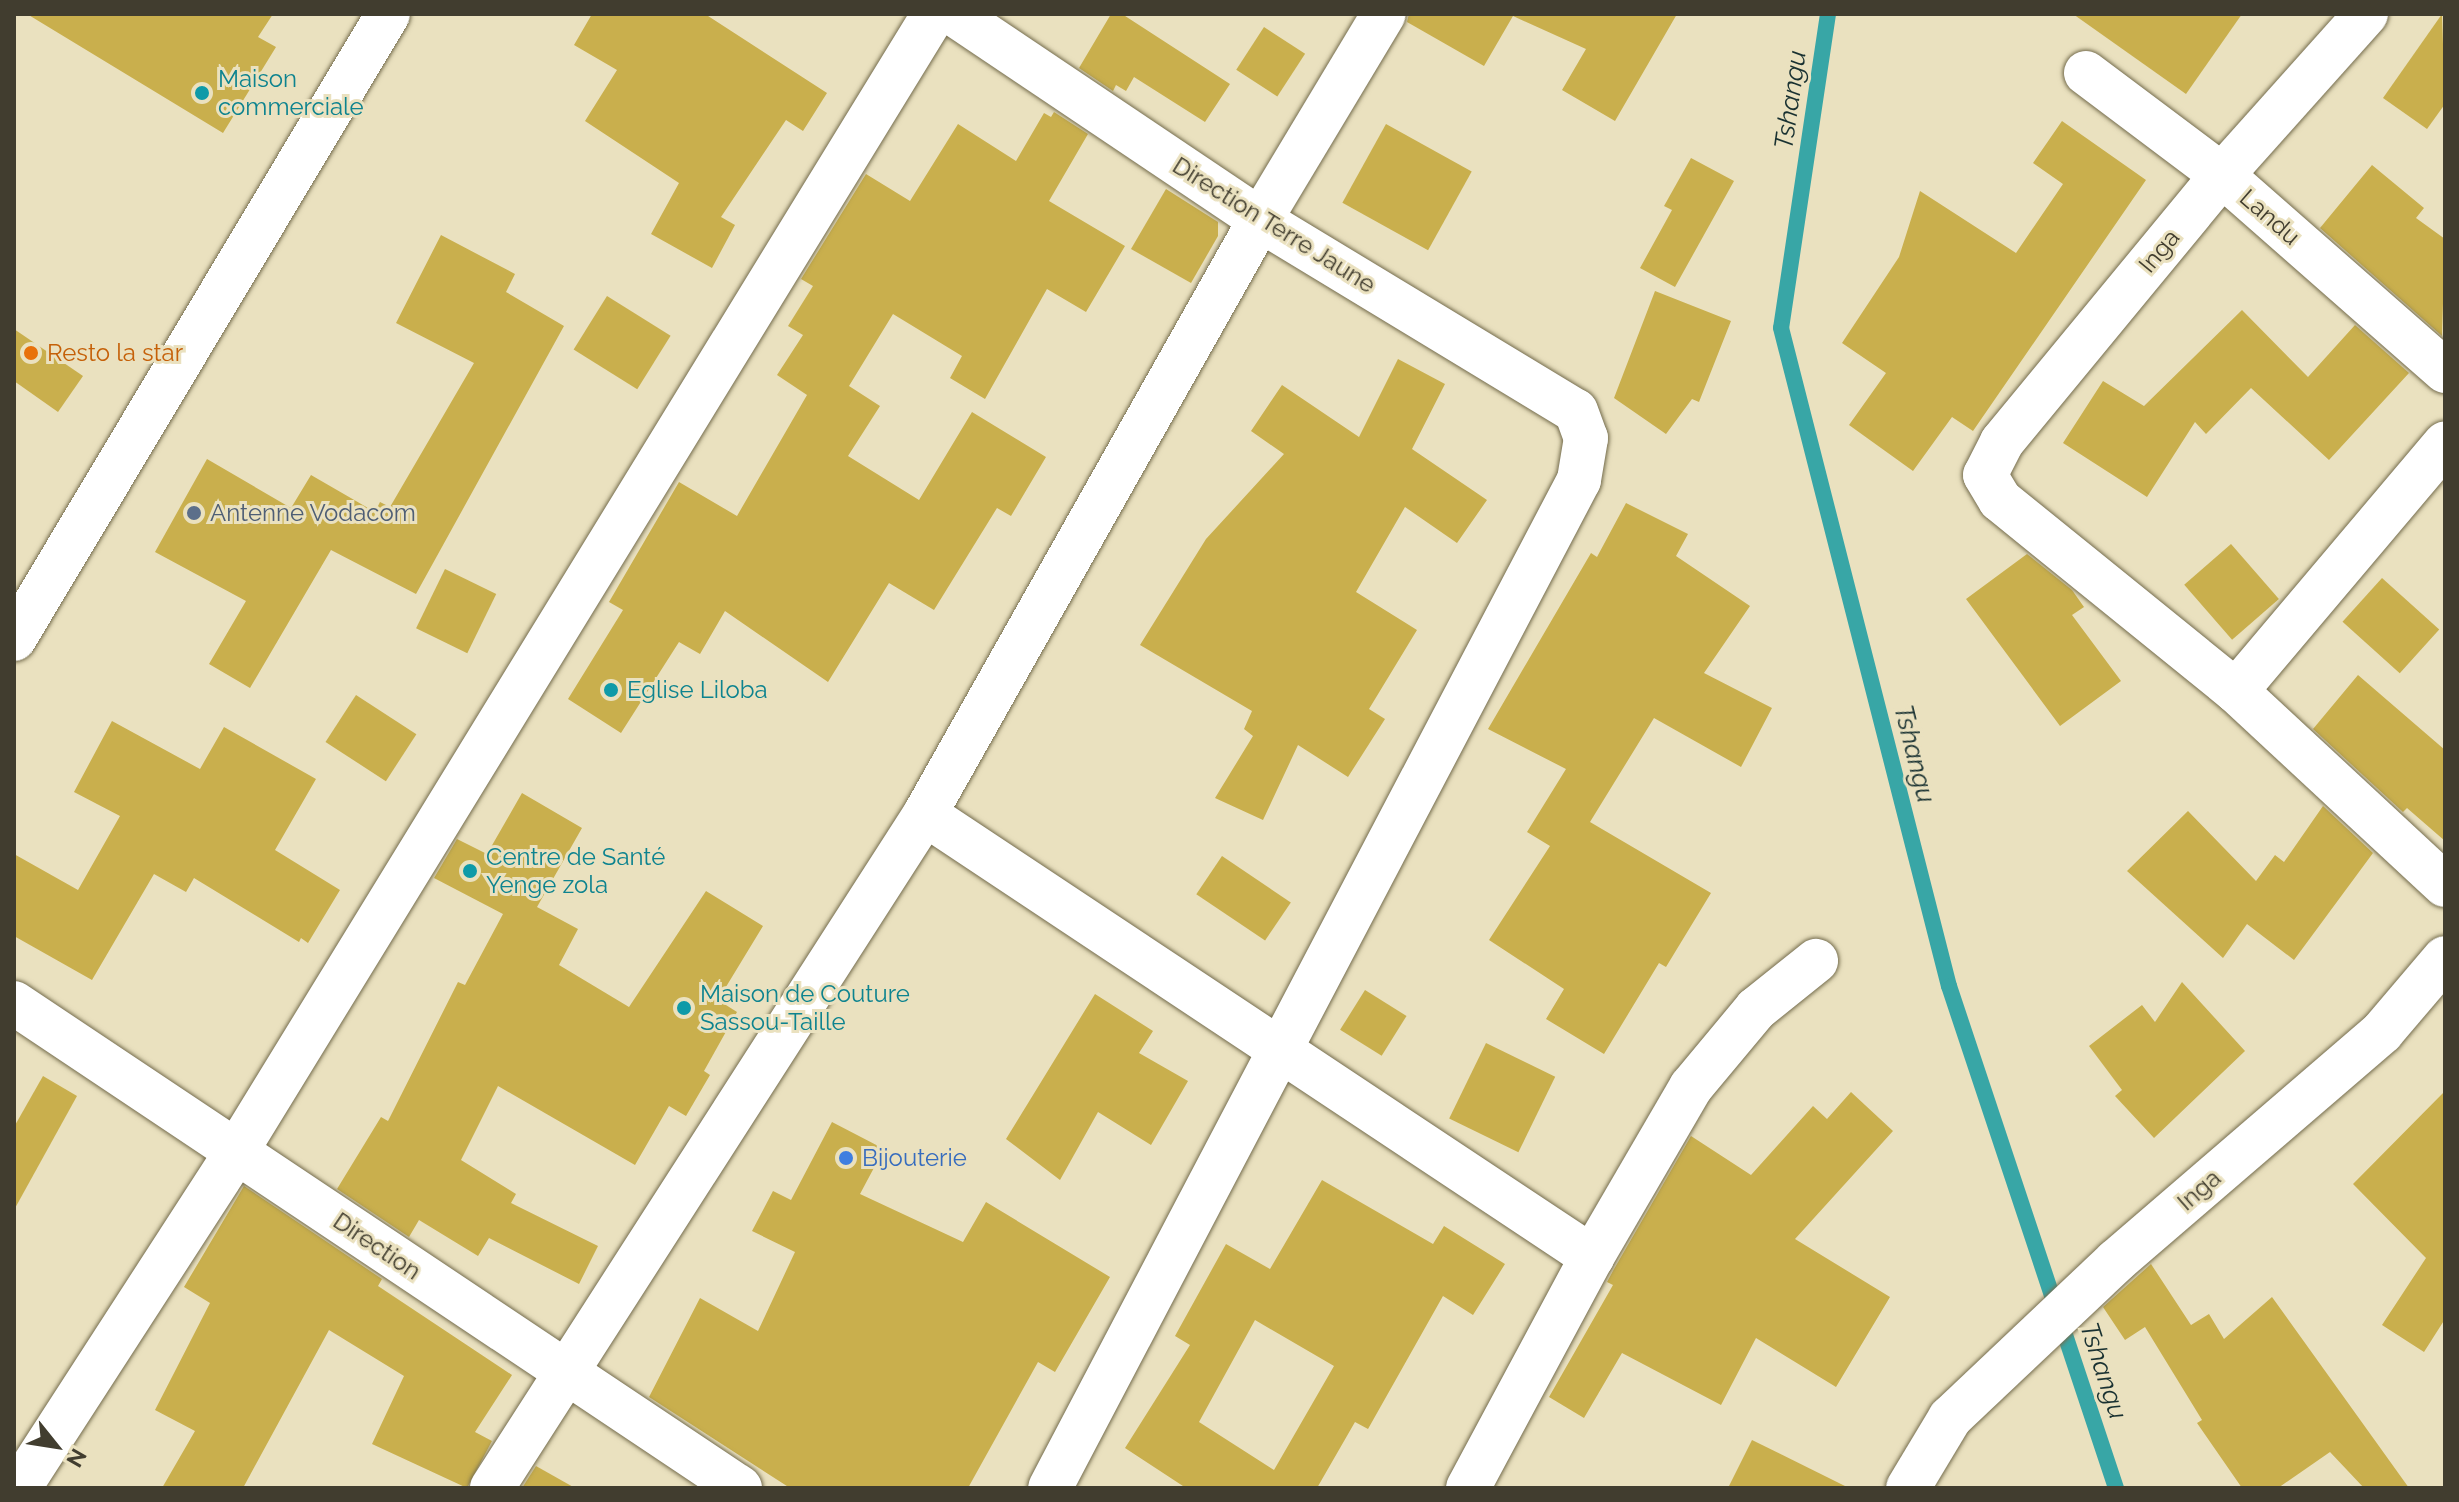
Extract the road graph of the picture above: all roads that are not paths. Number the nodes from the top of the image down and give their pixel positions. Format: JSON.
{"nodes":[{"id":1,"x":388,"y":14,"type":"edge"},
{"id":2,"x":934,"y":14,"type":"edge"},
{"id":3,"x":954,"y":14,"type":"edge"},
{"id":4,"x":1384,"y":14,"type":"edge"},
{"id":5,"x":2366,"y":14,"type":"edge"},
{"id":6,"x":2086,"y":73,"type":"dead end"},
{"id":7,"x":2222,"y":175,"type":"junction"},
{"id":8,"x":1260,"y":220,"type":"junction"},
{"id":9,"x":2445,"y":371,"type":"edge"},
{"id":10,"x":2445,"y":444,"type":"edge"},
{"id":11,"x":14,"y":639,"type":"edge"},
{"id":12,"x":2236,"y":691,"type":"junction"},
{"id":13,"x":925,"y":814,"type":"junction"},
{"id":14,"x":2445,"y":885,"type":"edge"},
{"id":15,"x":2445,"y":958,"type":"edge"},
{"id":16,"x":1816,"y":961,"type":"dead end"},
{"id":17,"x":14,"y":1003,"type":"edge"},
{"id":18,"x":1278,"y":1047,"type":"junction"},
{"id":19,"x":236,"y":1152,"type":"junction"},
{"id":20,"x":1592,"y":1257,"type":"junction"},
{"id":21,"x":564,"y":1371,"type":"junction"},
{"id":22,"x":19,"y":1488,"type":"edge"},
{"id":23,"x":492,"y":1488,"type":"edge"},
{"id":24,"x":740,"y":1488,"type":"edge"},
{"id":25,"x":1050,"y":1488,"type":"edge"},
{"id":26,"x":1468,"y":1488,"type":"edge"},
{"id":27,"x":1908,"y":1488,"type":"edge"}],
"edges":[{"from":1,"to":11,"type":"street"},
{"from":2,"to":19,"type":"street"},
{"from":3,"to":8,"type":"street","name":"Direction Terre Jaune"},
{"from":4,"to":8,"type":"street"},
{"from":5,"to":7,"type":"street","name":"Inga"},
{"from":6,"to":7,"type":"street","name":"Landu"},
{"from":7,"to":9,"type":"street","name":"Landu"},
{"from":7,"to":12,"type":"street","name":"Inga"},
{"from":8,"to":13,"type":"street"},
{"from":8,"to":18,"type":"street","name":"Direction Terre Jaune"},
{"from":10,"to":12,"type":"street"},
{"from":12,"to":14,"type":"street"},
{"from":13,"to":18,"type":"street"},
{"from":13,"to":21,"type":"street"},
{"from":15,"to":27,"type":"street","name":"Inga"},
{"from":16,"to":20,"type":"street"},
{"from":17,"to":19,"type":"street","name":"Direction"},
{"from":18,"to":20,"type":"street"},
{"from":18,"to":25,"type":"street"},
{"from":19,"to":21,"type":"street","name":"Direction"},
{"from":19,"to":22,"type":"street"},
{"from":20,"to":26,"type":"street"},
{"from":21,"to":23,"type":"street"},
{"from":21,"to":24,"type":"street","name":"Direction"}]}
